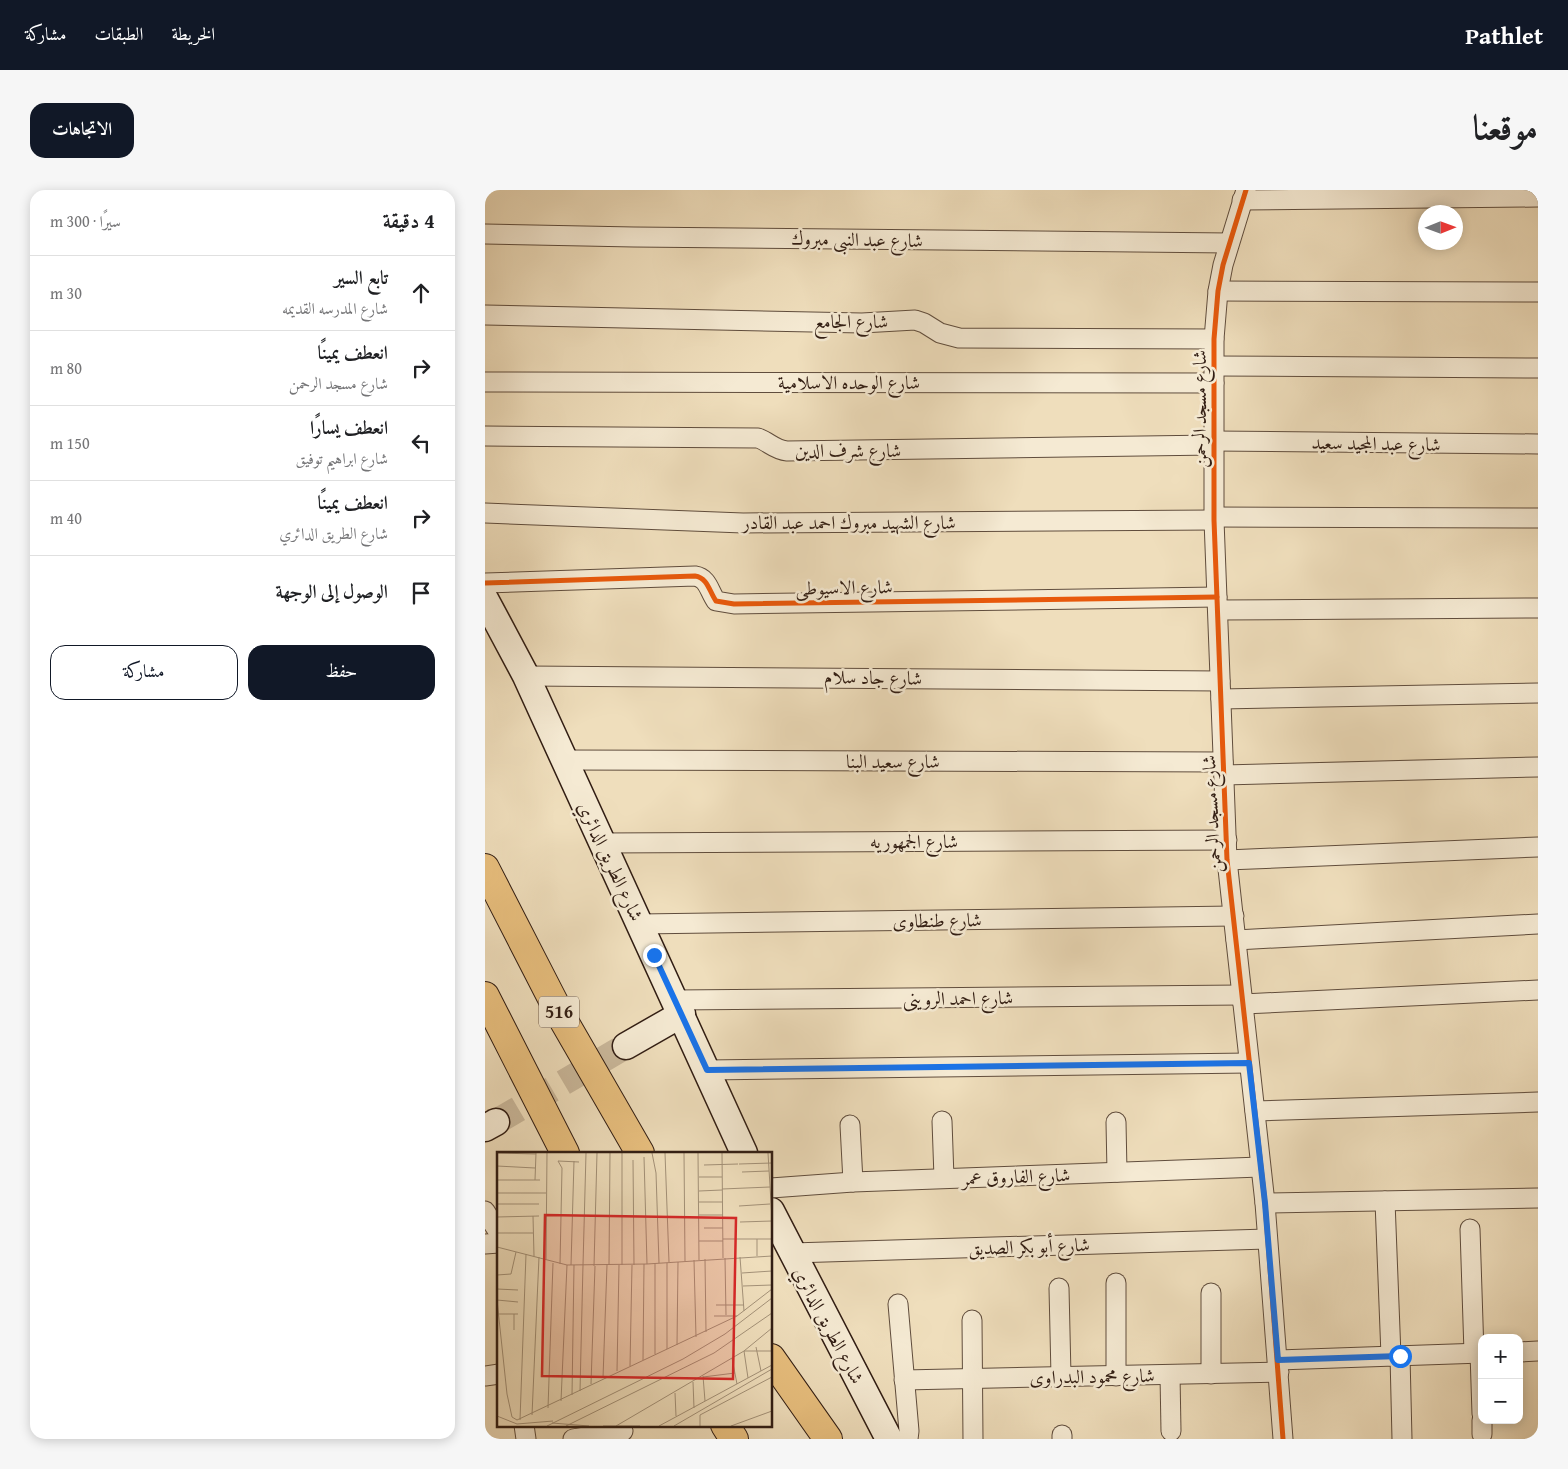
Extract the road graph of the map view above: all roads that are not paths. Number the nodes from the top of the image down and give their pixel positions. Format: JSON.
{"nodes":[{"id":1,"x":1244,"y":195,"type":"edge"},
{"id":2,"x":1538,"y":197,"type":"edge"},
{"id":3,"x":485,"y":234,"type":"edge"},
{"id":4,"x":1229,"y":243,"type":"junction"},
{"id":5,"x":1218,"y":291,"type":"junction"},
{"id":6,"x":1538,"y":292,"type":"edge"},
{"id":7,"x":485,"y":315,"type":"edge"},
{"id":8,"x":1214,"y":339,"type":"junction"},
{"id":9,"x":1538,"y":368,"type":"edge"},
{"id":10,"x":1214,"y":375,"type":"junction"},
{"id":11,"x":485,"y":382,"type":"edge"},
{"id":12,"x":485,"y":436,"type":"edge"},
{"id":13,"x":1214,"y":443,"type":"junction"},
{"id":14,"x":1538,"y":444,"type":"edge"},
{"id":15,"x":485,"y":513,"type":"edge"},
{"id":16,"x":1214,"y":518,"type":"junction"},
{"id":17,"x":1538,"y":518,"type":"edge"},
{"id":18,"x":485,"y":583,"type":"edge"},
{"id":19,"x":485,"y":599,"type":"edge"},
{"id":20,"x":1217,"y":604,"type":"junction"},
{"id":21,"x":1538,"y":608,"type":"edge"},
{"id":22,"x":525,"y":676,"type":"junction"},
{"id":23,"x":1220,"y":690,"type":"junction"},
{"id":24,"x":1538,"y":693,"type":"edge"},
{"id":25,"x":563,"y":760,"type":"junction"},
{"id":26,"x":1538,"y":767,"type":"edge"},
{"id":27,"x":1223,"y":768,"type":"junction"},
{"id":28,"x":1227,"y":840,"type":"junction"},
{"id":29,"x":602,"y":843,"type":"junction"},
{"id":30,"x":1538,"y":847,"type":"edge"},
{"id":31,"x":1227,"y":860,"type":"junction"},
{"id":32,"x":485,"y":868,"type":"edge"},
{"id":33,"x":1234,"y":916,"type":"junction"},
{"id":34,"x":640,"y":924,"type":"junction"},
{"id":35,"x":1538,"y":924,"type":"edge"},
{"id":36,"x":1236,"y":940,"type":"junction"},
{"id":37,"x":1538,"y":990,"type":"edge"},
{"id":38,"x":485,"y":996,"type":"edge"},
{"id":39,"x":1242,"y":1000,"type":"junction"},
{"id":40,"x":678,"y":1007,"type":"junction"},
{"id":41,"x":626,"y":1046,"type":"tunnel mouth"},
{"id":42,"x":1249,"y":1063,"type":"junction"},
{"id":43,"x":707,"y":1070,"type":"junction"},
{"id":44,"x":1538,"y":1102,"type":"edge"},
{"id":45,"x":1255,"y":1111,"type":"junction"},
{"id":46,"x":943,"y":1121,"type":"dead end"},
{"id":47,"x":1116,"y":1122,"type":"dead end"},
{"id":48,"x":850,"y":1125,"type":"dead end"},
{"id":49,"x":564,"y":1152,"type":"edge"},
{"id":50,"x":638,"y":1152,"type":"edge"},
{"id":51,"x":745,"y":1152,"type":"edge"},
{"id":52,"x":1260,"y":1167,"type":"junction"},
{"id":53,"x":1117,"y":1172,"type":"junction"},
{"id":54,"x":944,"y":1178,"type":"junction"},
{"id":55,"x":853,"y":1182,"type":"junction"},
{"id":56,"x":773,"y":1188,"type":"edge"},
{"id":57,"x":1538,"y":1198,"type":"edge"},
{"id":58,"x":1385,"y":1201,"type":"junction"},
{"id":59,"x":1265,"y":1203,"type":"junction"},
{"id":60,"x":485,"y":1211,"type":"edge"},
{"id":61,"x":773,"y":1215,"type":"edge"},
{"id":62,"x":1470,"y":1229,"type":"dead end"},
{"id":63,"x":1267,"y":1240,"type":"junction"},
{"id":64,"x":496,"y":1243,"type":"edge"},
{"id":65,"x":792,"y":1253,"type":"junction"},
{"id":66,"x":1116,"y":1283,"type":"dead end"},
{"id":67,"x":1059,"y":1288,"type":"dead end"},
{"id":68,"x":1211,"y":1292,"type":"dead end"},
{"id":69,"x":898,"y":1304,"type":"dead end"},
{"id":70,"x":972,"y":1320,"type":"dead end"},
{"id":71,"x":1538,"y":1351,"type":"edge"},
{"id":72,"x":1523,"y":1352,"type":"edge"},
{"id":73,"x":1478,"y":1353,"type":"edge"},
{"id":74,"x":1395,"y":1356,"type":"junction"},
{"id":75,"x":773,"y":1361,"type":"edge"},
{"id":76,"x":1278,"y":1366,"type":"junction"},
{"id":77,"x":1211,"y":1374,"type":"junction"},
{"id":78,"x":1170,"y":1375,"type":"junction"},
{"id":79,"x":1061,"y":1376,"type":"junction"},
{"id":80,"x":1117,"y":1376,"type":"junction"},
{"id":81,"x":973,"y":1379,"type":"junction"},
{"id":82,"x":904,"y":1380,"type":"junction"},
{"id":83,"x":524,"y":1426,"type":"edge"},
{"id":84,"x":726,"y":1426,"type":"edge"},
{"id":85,"x":1171,"y":1431,"type":"dead end"},
{"id":86,"x":623,"y":1432,"type":"edge"},
{"id":87,"x":525,"y":1439,"type":"edge"},
{"id":88,"x":573,"y":1439,"type":"edge"},
{"id":89,"x":734,"y":1439,"type":"edge"},
{"id":90,"x":828,"y":1439,"type":"edge"},
{"id":91,"x":889,"y":1439,"type":"edge"},
{"id":92,"x":908,"y":1439,"type":"edge"},
{"id":93,"x":973,"y":1439,"type":"edge"},
{"id":94,"x":1283,"y":1439,"type":"edge"},
{"id":95,"x":1402,"y":1439,"type":"edge"}],
"edges":[{"from":1,"to":2,"type":"street"},
{"from":1,"to":4,"type":"street","name":"شارع مسجد الرحمن"},
{"from":3,"to":4,"type":"street","name":"شارع عبد النبى مبروك"},
{"from":4,"to":5,"type":"street","name":"شارع مسجد الرحمن"},
{"from":5,"to":6,"type":"street"},
{"from":5,"to":8,"type":"street","name":"شارع مسجد الرحمن"},
{"from":7,"to":8,"type":"street","name":"شارع الجامع"},
{"from":8,"to":10,"type":"street","name":"شارع مسجد الرحمن"},
{"from":9,"to":10,"type":"street","name":"شارع الوحده الاسلامية"},
{"from":10,"to":11,"type":"street","name":"شارع الوحده الاسلامية"},
{"from":10,"to":13,"type":"street","name":"شارع مسجد الرحمن"},
{"from":12,"to":13,"type":"street","name":"شارع شرف الدين"},
{"from":13,"to":14,"type":"street","name":"شارع عبد المجيد سعيد"},
{"from":13,"to":16,"type":"street","name":"شارع مسجد الرحمن"},
{"from":15,"to":16,"type":"street","name":"شارع الشهيد مبروك احمد عبد القادر"},
{"from":16,"to":17,"type":"street","name":"شارع الشهيد مبروك احمد عبد القادر"},
{"from":16,"to":20,"type":"street","name":"شارع مسجد الرحمن"},
{"from":18,"to":20,"type":"street","name":"شارع الاسيوطى"},
{"from":19,"to":22,"type":"street","name":"شارع الطريق الدائري"},
{"from":20,"to":21,"type":"street"},
{"from":20,"to":23,"type":"street","name":"شارع مسجد الرحمن"},
{"from":22,"to":23,"type":"street","name":"شارع جاد سلام"},
{"from":22,"to":25,"type":"street","name":"شارع الطريق الدائري"},
{"from":23,"to":24,"type":"street","name":"شارع جاد سلام"},
{"from":23,"to":27,"type":"street","name":"شارع مسجد الرحمن"},
{"from":25,"to":27,"type":"street","name":"شارع سعيد البنا"},
{"from":25,"to":29,"type":"street","name":"شارع الطريق الدائري"},
{"from":26,"to":27,"type":"street","name":"شارع سعيد البنا"},
{"from":27,"to":28,"type":"street","name":"شارع مسجد الرحمن"},
{"from":28,"to":29,"type":"street","name":"شارع الجمهوريه"},
{"from":28,"to":31,"type":"street","name":"شارع مسجد الرحمن"},
{"from":29,"to":34,"type":"street","name":"شارع الطريق الدائري"},
{"from":30,"to":31,"type":"street"},
{"from":31,"to":33,"type":"street","name":"شارع مسجد الرحمن"},
{"from":32,"to":50,"type":"highway","number":"516"},
{"from":33,"to":34,"type":"street","name":"شارع طنطاوى"},
{"from":33,"to":36,"type":"street","name":"شارع مسجد الرحمن"},
{"from":34,"to":40,"type":"street","name":"شارع الطريق الدائري"},
{"from":35,"to":36,"type":"street"},
{"from":36,"to":39,"type":"street","name":"شارع مسجد الرحمن"},
{"from":37,"to":39,"type":"street","name":"شارع احمد الروينى"},
{"from":38,"to":49,"type":"highway"},
{"from":39,"to":40,"type":"street","name":"شارع احمد الروينى"},
{"from":39,"to":42,"type":"street","name":"شارع مسجد الرحمن"},
{"from":40,"to":41,"type":"street"},
{"from":40,"to":43,"type":"street","name":"شارع الطريق الدائري"},
{"from":42,"to":43,"type":"street"},
{"from":42,"to":45,"type":"street","name":"شارع مسجد الرحمن"},
{"from":43,"to":51,"type":"street","name":"شارع الطريق الدائري"},
{"from":44,"to":45,"type":"street"},
{"from":45,"to":52,"type":"street","name":"شارع مسجد الرحمن"},
{"from":46,"to":54,"type":"street"},
{"from":47,"to":53,"type":"street"},
{"from":48,"to":55,"type":"street"},
{"from":52,"to":53,"type":"street","name":"شارع الفاروق عمر"},
{"from":52,"to":59,"type":"street","name":"شارع مسجد الرحمن"},
{"from":53,"to":54,"type":"street","name":"شارع الفاروق عمر"},
{"from":54,"to":55,"type":"street","name":"شارع الفاروق عمر"},
{"from":55,"to":56,"type":"street","name":"شارع الفاروق عمر"},
{"from":57,"to":58,"type":"street"},
{"from":58,"to":59,"type":"street"},
{"from":58,"to":74,"type":"street"},
{"from":59,"to":63,"type":"street","name":"شارع مسجد الرحمن"},
{"from":60,"to":64,"type":"street"},
{"from":61,"to":65,"type":"street","name":"شارع الطريق الدائري"},
{"from":62,"to":73,"type":"street"},
{"from":63,"to":65,"type":"street","name":"شارع أبو بكر الصديق"},
{"from":63,"to":76,"type":"street","name":"شارع مسجد الرحمن"},
{"from":65,"to":91,"type":"street","name":"شارع الطريق الدائري"},
{"from":66,"to":80,"type":"street"},
{"from":67,"to":79,"type":"street"},
{"from":68,"to":77,"type":"street"},
{"from":69,"to":82,"type":"street"},
{"from":70,"to":81,"type":"street"},
{"from":71,"to":72,"type":"street"},
{"from":73,"to":74,"type":"street","name":"شارع محمود البدراوى"},
{"from":74,"to":76,"type":"street","name":"شارع محمود البدراوى"},
{"from":74,"to":95,"type":"street"},
{"from":75,"to":90,"type":"highway"},
{"from":76,"to":77,"type":"street","name":"شارع محمود البدراوى"},
{"from":76,"to":94,"type":"street","name":"شارع مسجد الرحمن"},
{"from":77,"to":78,"type":"street","name":"شارع محمود البدراوى"},
{"from":78,"to":80,"type":"street","name":"شارع محمود البدراوى"},
{"from":78,"to":85,"type":"street"},
{"from":79,"to":80,"type":"street","name":"شارع محمود البدراوى"},
{"from":79,"to":81,"type":"street","name":"شارع محمود البدراوى"},
{"from":81,"to":82,"type":"street","name":"شارع محمود البدراوى"},
{"from":81,"to":93,"type":"street"},
{"from":82,"to":92,"type":"street"},
{"from":83,"to":87,"type":"street"},
{"from":84,"to":89,"type":"highway"},
{"from":86,"to":88,"type":"street"}]}
